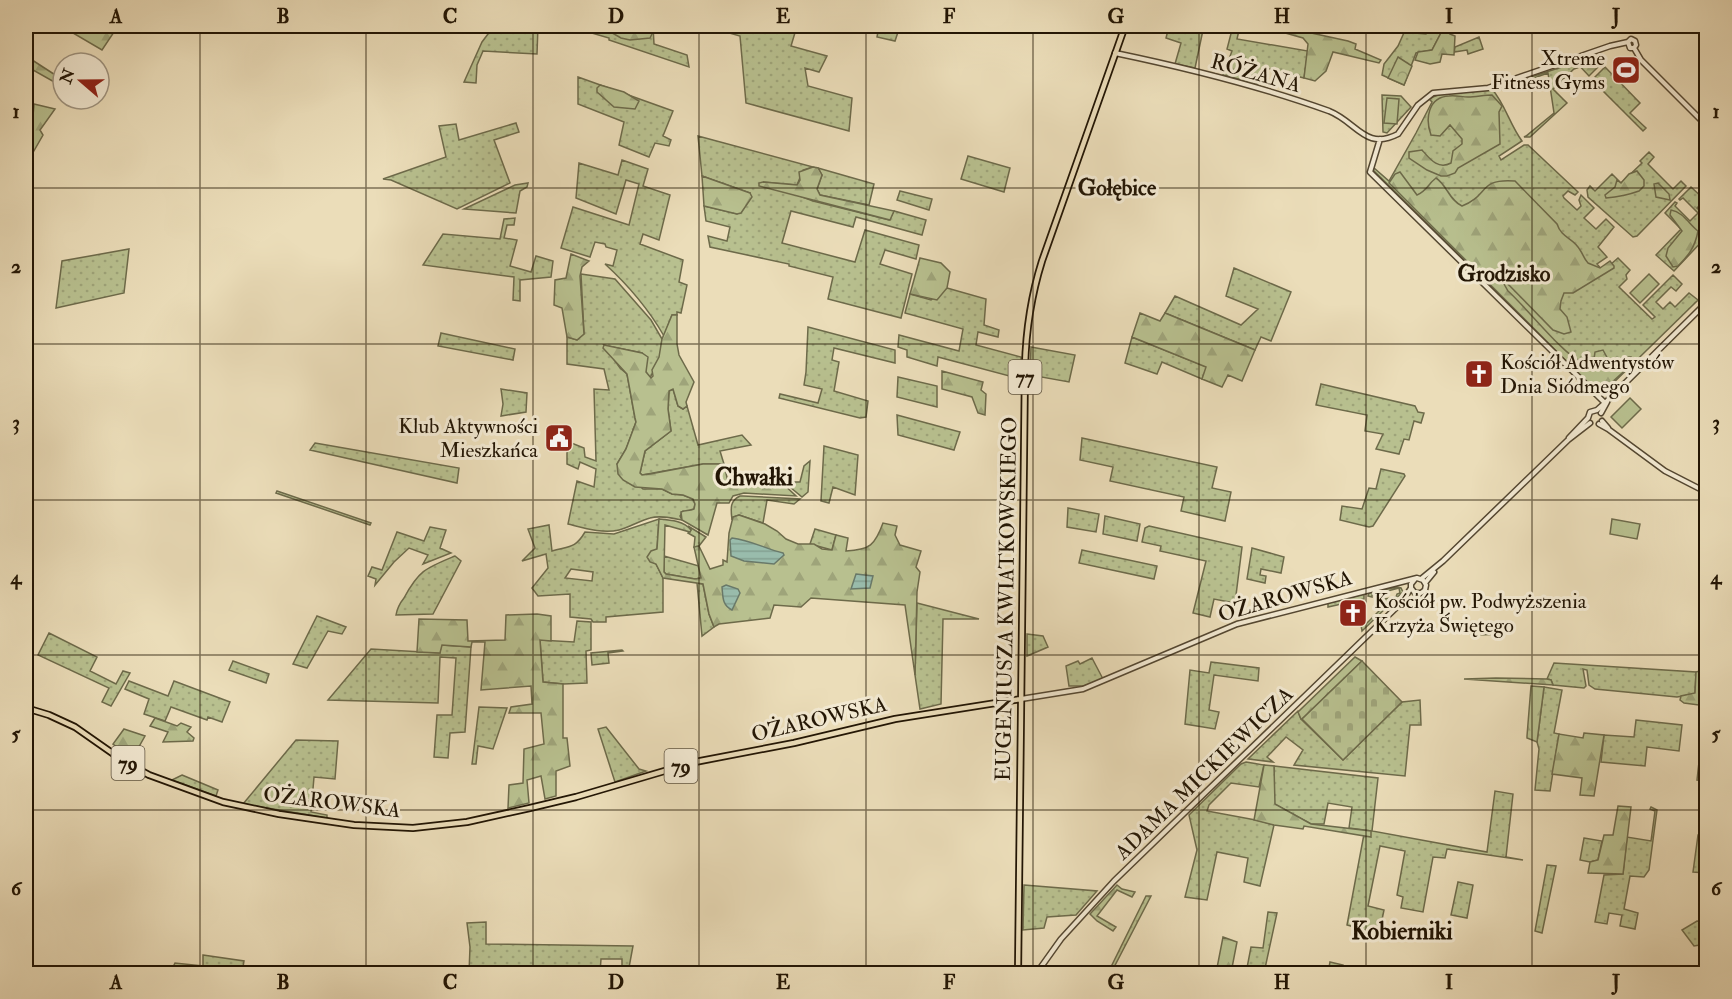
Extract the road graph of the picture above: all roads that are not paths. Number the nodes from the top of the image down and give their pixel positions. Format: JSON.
{"nodes":[{"id":1,"x":1125,"y":26,"type":"edge"},
{"id":2,"x":1115,"y":54,"type":"junction"},
{"id":3,"x":1707,"y":125,"type":"edge"},
{"id":4,"x":1380,"y":139,"type":"junction"},
{"id":5,"x":1707,"y":303,"type":"edge"},
{"id":6,"x":1606,"y":402,"type":"junction"},
{"id":7,"x":1599,"y":411,"type":"junction"},
{"id":8,"x":1589,"y":420,"type":"junction"},
{"id":9,"x":1600,"y":422,"type":"junction"},
{"id":10,"x":1707,"y":492,"type":"edge"},
{"id":11,"x":1415,"y":579,"type":"junction"},
{"id":12,"x":1423,"y":581,"type":"junction"},
{"id":13,"x":1398,"y":582,"type":"junction"},
{"id":14,"x":1411,"y":587,"type":"junction"},
{"id":15,"x":1415,"y":593,"type":"junction"},
{"id":16,"x":1401,"y":603,"type":"junction"},
{"id":17,"x":1021,"y":699,"type":"junction"},
{"id":18,"x":26,"y":708,"type":"edge"},
{"id":19,"x":1018,"y":974,"type":"edge"},
{"id":20,"x":1036,"y":974,"type":"edge"}],
"edges":[{"from":1,"to":2,"type":"main road","name":"EUGENIUSZA KWIATKOWSKIEGO","number":"77"},
{"from":2,"to":4,"type":"street","name":"RÓŻANA"},
{"from":2,"to":17,"type":"main road","name":"EUGENIUSZA KWIATKOWSKIEGO","number":"77"},
{"from":3,"to":4,"type":"street"},
{"from":4,"to":6,"type":"street"},
{"from":5,"to":6,"type":"street"},
{"from":6,"to":7,"type":"street"},
{"from":7,"to":8,"type":"street"},
{"from":7,"to":9,"type":"street"},
{"from":8,"to":9,"type":"street"},
{"from":8,"to":12,"type":"street"},
{"from":9,"to":10,"type":"street"},
{"from":11,"to":12,"type":"street"},
{"from":11,"to":13,"type":"street","name":"OŻAROWSKA"},
{"from":11,"to":14,"type":"street"},
{"from":12,"to":15,"type":"street"},
{"from":13,"to":14,"type":"street"},
{"from":13,"to":17,"type":"street","name":"OŻAROWSKA"},
{"from":14,"to":15,"type":"street"},
{"from":14,"to":16,"type":"street","name":"ADAMA MICKIEWICZA"},
{"from":15,"to":16,"type":"street","name":"ADAMA MICKIEWICZA"},
{"from":16,"to":20,"type":"street","name":"ADAMA MICKIEWICZA"},
{"from":17,"to":18,"type":"main road","name":"OŻAROWSKA","number":"79"},
{"from":17,"to":19,"type":"main road","name":"EUGENIUSZA KWIATKOWSKIEGO","number":"77"}]}
